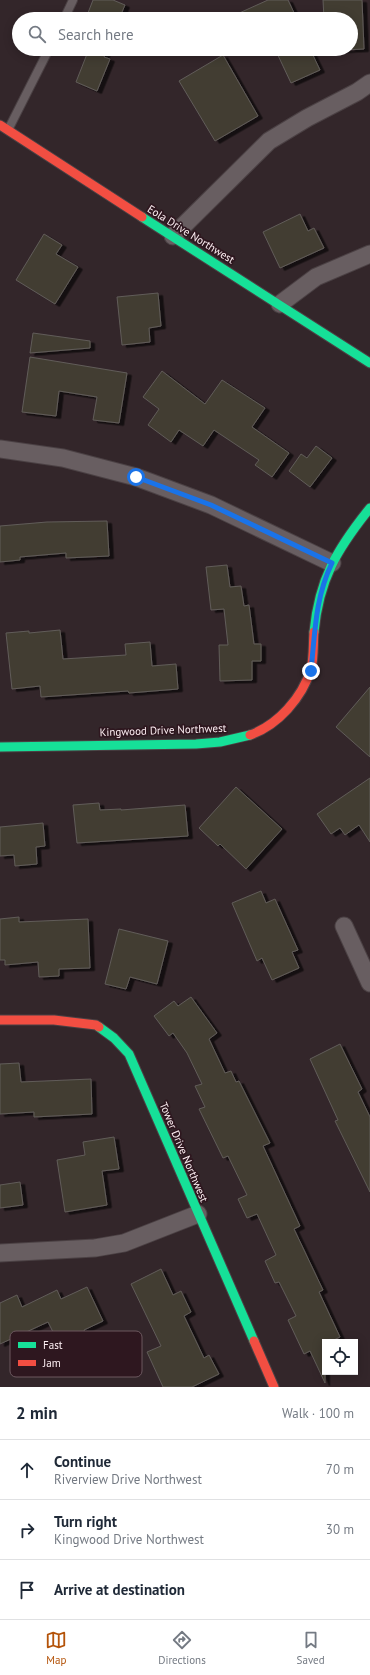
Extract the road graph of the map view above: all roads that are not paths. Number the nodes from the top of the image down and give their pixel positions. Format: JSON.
{"nodes":[{"id":1,"x":73,"y":0,"type":"edge"},
{"id":2,"x":67,"y":12,"type":"edge"},
{"id":3,"x":45,"y":56,"type":"edge"},
{"id":4,"x":370,"y":83,"type":"edge"},
{"id":5,"x":4,"y":128,"type":"edge"},
{"id":6,"x":173,"y":236,"type":"junction"},
{"id":7,"x":370,"y":254,"type":"edge"},
{"id":8,"x":280,"y":304,"type":"junction"},
{"id":9,"x":370,"y":363,"type":"edge"},
{"id":10,"x":0,"y":449,"type":"edge"},
{"id":11,"x":370,"y":508,"type":"edge"},
{"id":12,"x":332,"y":563,"type":"junction"},
{"id":13,"x":0,"y":747,"type":"edge"},
{"id":14,"x":344,"y":926,"type":"dead end"},
{"id":15,"x":370,"y":983,"type":"edge"},
{"id":16,"x":0,"y":1020,"type":"edge"},
{"id":17,"x":198,"y":1214,"type":"junction"},
{"id":18,"x":0,"y":1254,"type":"edge"},
{"id":19,"x":274,"y":1387,"type":"edge"}],
"edges":[{"from":1,"to":2,"type":"lane"},
{"from":3,"to":5,"type":"lane"},
{"from":4,"to":6,"type":"street"},
{"from":5,"to":6,"type":"street","name":"Eola Drive Northwest"},
{"from":6,"to":8,"type":"street","name":"Eola Drive Northwest"},
{"from":7,"to":8,"type":"street"},
{"from":8,"to":9,"type":"street","name":"Eola Drive Northwest"},
{"from":10,"to":12,"type":"street"},
{"from":11,"to":12,"type":"street","name":"Kingwood Drive Northwest"},
{"from":12,"to":13,"type":"street","name":"Kingwood Drive Northwest"},
{"from":14,"to":15,"type":"street"},
{"from":16,"to":17,"type":"street","name":"Tower Drive Northwest"},
{"from":17,"to":18,"type":"street"},
{"from":17,"to":19,"type":"street","name":"Tower Drive Northwest"}]}
